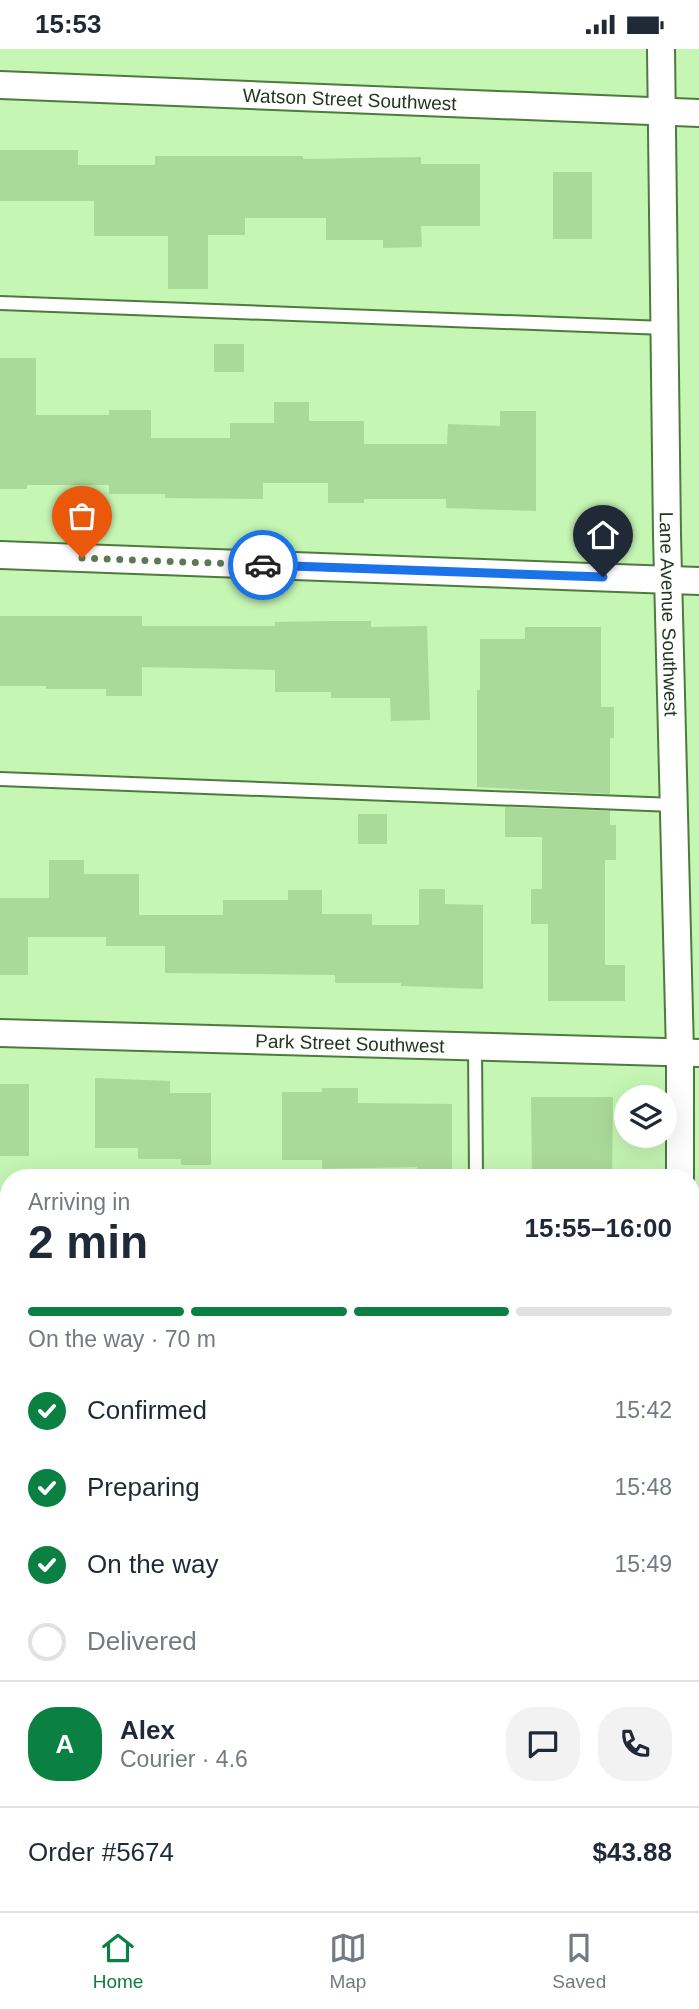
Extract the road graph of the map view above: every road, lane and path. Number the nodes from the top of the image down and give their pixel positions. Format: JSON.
{"nodes":[{"id":1,"x":661,"y":49,"type":"edge"},
{"id":2,"x":0,"y":85,"type":"edge"},
{"id":3,"x":663,"y":111,"type":"junction"},
{"id":4,"x":699,"y":113,"type":"edge"},
{"id":5,"x":0,"y":303,"type":"edge"},
{"id":6,"x":665,"y":328,"type":"junction"},
{"id":7,"x":0,"y":555,"type":"edge"},
{"id":8,"x":669,"y":580,"type":"junction"},
{"id":9,"x":699,"y":581,"type":"edge"},
{"id":10,"x":0,"y":779,"type":"edge"},
{"id":11,"x":674,"y":805,"type":"junction"},
{"id":12,"x":0,"y":1033,"type":"edge"},
{"id":13,"x":475,"y":1047,"type":"junction"},
{"id":14,"x":690,"y":1053,"type":"edge"},
{"id":15,"x":476,"y":1169,"type":"edge"},
{"id":16,"x":681,"y":1169,"type":"edge"}],
"edges":[{"from":1,"to":3,"type":"street","name":"Lane Avenue Southwest"},
{"from":2,"to":3,"type":"street","name":"Watson Street Southwest"},
{"from":3,"to":4,"type":"street","name":"Watson Street Southwest"},
{"from":3,"to":6,"type":"street","name":"Lane Avenue Southwest"},
{"from":5,"to":6,"type":"lane"},
{"from":6,"to":8,"type":"street","name":"Lane Avenue Southwest"},
{"from":7,"to":8,"type":"street"},
{"from":8,"to":9,"type":"street"},
{"from":8,"to":11,"type":"street","name":"Lane Avenue Southwest"},
{"from":10,"to":11,"type":"lane"},
{"from":11,"to":14,"type":"street","name":"Lane Avenue Southwest"},
{"from":12,"to":13,"type":"street","name":"Park Street Southwest"},
{"from":13,"to":14,"type":"street","name":"Park Street Southwest"},
{"from":13,"to":15,"type":"lane"},
{"from":14,"to":16,"type":"street","name":"Lane Avenue Southwest"}]}
